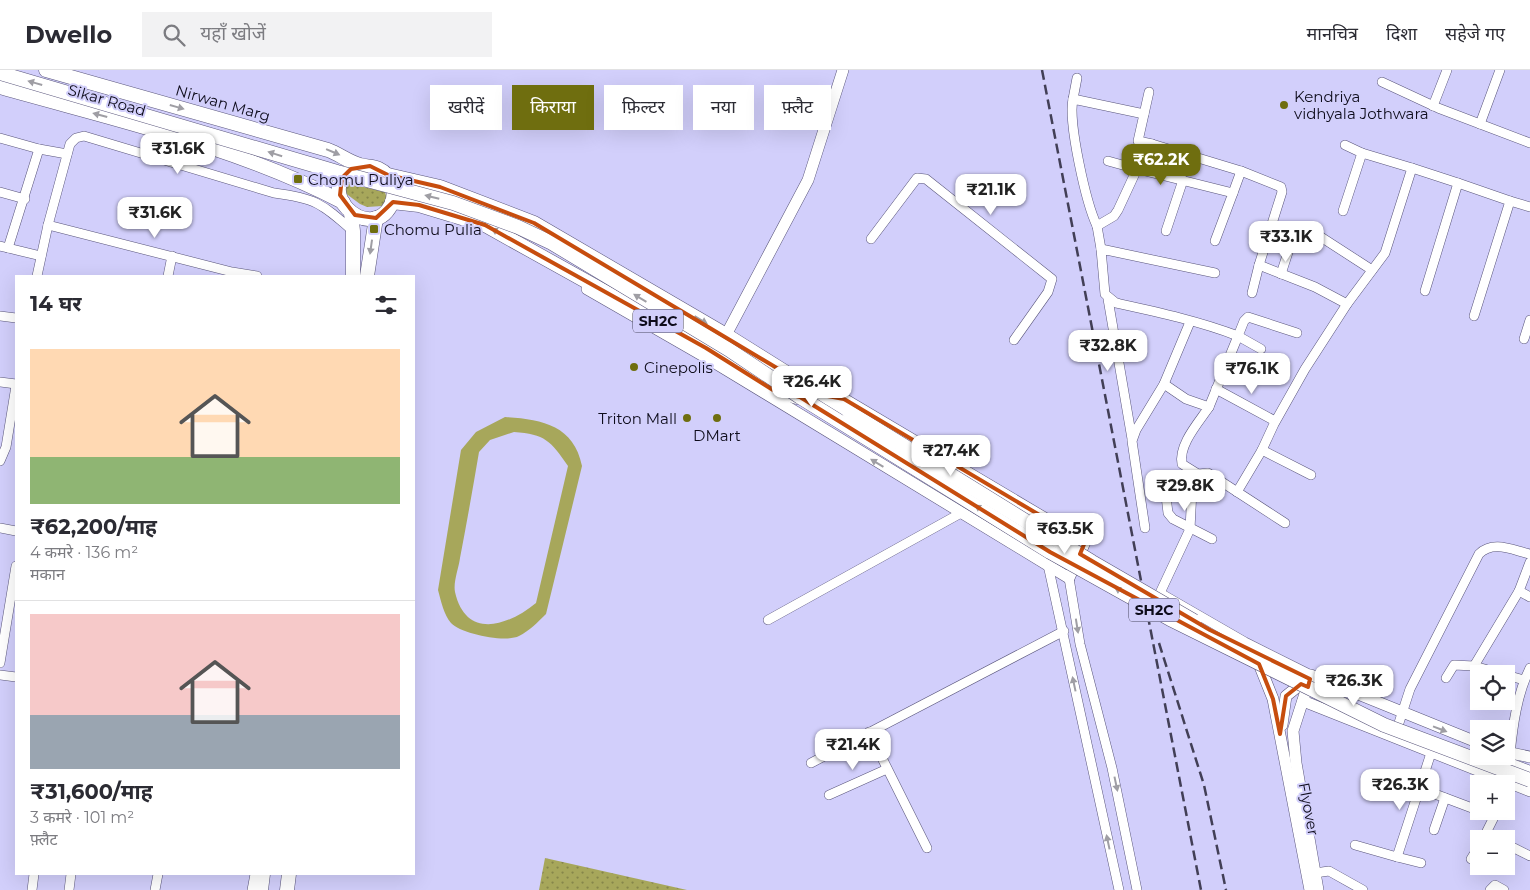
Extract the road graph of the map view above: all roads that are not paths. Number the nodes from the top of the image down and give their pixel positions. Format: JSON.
{"nodes":[{"id":1,"x":46,"y":70,"type":"edge"},
{"id":2,"x":843,"y":70,"type":"edge"},
{"id":3,"x":1447,"y":70,"type":"edge"},
{"id":4,"x":1500,"y":70,"type":"edge"},
{"id":5,"x":0,"y":73,"type":"edge"},
{"id":6,"x":1077,"y":78,"type":"dead end"},
{"id":7,"x":1382,"y":82,"type":"dead end"},
{"id":8,"x":0,"y":87,"type":"edge"},
{"id":9,"x":1149,"y":92,"type":"dead end"},
{"id":10,"x":1073,"y":99,"type":"junction"},
{"id":11,"x":1433,"y":106,"type":"junction"},
{"id":12,"x":1144,"y":114,"type":"junction"},
{"id":13,"x":1480,"y":124,"type":"junction"},
{"id":14,"x":0,"y":138,"type":"edge"},
{"id":15,"x":1530,"y":143,"type":"edge"},
{"id":16,"x":1152,"y":144,"type":"junction"},
{"id":17,"x":1345,"y":145,"type":"dead end"},
{"id":18,"x":38,"y":150,"type":"junction"},
{"id":19,"x":1362,"y":153,"type":"junction"},
{"id":20,"x":67,"y":154,"type":"junction"},
{"id":21,"x":1108,"y":161,"type":"dead end"},
{"id":22,"x":360,"y":165,"type":"junction"},
{"id":23,"x":1412,"y":168,"type":"junction"},
{"id":24,"x":1140,"y":169,"type":"junction"},
{"id":25,"x":1241,"y":171,"type":"junction"},
{"id":26,"x":388,"y":175,"type":"junction"},
{"id":27,"x":1183,"y":180,"type":"junction"},
{"id":28,"x":1458,"y":183,"type":"junction"},
{"id":29,"x":0,"y":192,"type":"edge"},
{"id":30,"x":1233,"y":193,"type":"junction"},
{"id":31,"x":25,"y":199,"type":"junction"},
{"id":32,"x":1510,"y":201,"type":"junction"},
{"id":33,"x":392,"y":202,"type":"junction"},
{"id":34,"x":347,"y":207,"type":"junction"},
{"id":35,"x":1530,"y":207,"type":"edge"},
{"id":36,"x":1343,"y":211,"type":"dead end"},
{"id":37,"x":376,"y":218,"type":"junction"},
{"id":38,"x":48,"y":225,"type":"junction"},
{"id":39,"x":1097,"y":226,"type":"junction"},
{"id":40,"x":353,"y":231,"type":"junction"},
{"id":41,"x":1166,"y":231,"type":"dead end"},
{"id":42,"x":871,"y":240,"type":"dead end"},
{"id":43,"x":1215,"y":241,"type":"dead end"},
{"id":44,"x":4,"y":247,"type":"edge"},
{"id":45,"x":1101,"y":249,"type":"junction"},
{"id":46,"x":41,"y":256,"type":"junction"},
{"id":47,"x":172,"y":256,"type":"junction"},
{"id":48,"x":540,"y":256,"type":"junction"},
{"id":49,"x":1259,"y":265,"type":"junction"},
{"id":50,"x":1372,"y":270,"type":"junction"},
{"id":51,"x":1215,"y":273,"type":"dead end"},
{"id":52,"x":1281,"y":274,"type":"junction"},
{"id":53,"x":37,"y":275,"type":"edge"},
{"id":54,"x":168,"y":275,"type":"edge"},
{"id":55,"x":237,"y":275,"type":"edge"},
{"id":56,"x":353,"y":275,"type":"edge"},
{"id":57,"x":367,"y":275,"type":"edge"},
{"id":58,"x":1425,"y":291,"type":"dead end"},
{"id":59,"x":1252,"y":293,"type":"dead end"},
{"id":60,"x":1108,"y":299,"type":"junction"},
{"id":61,"x":1347,"y":304,"type":"junction"},
{"id":62,"x":0,"y":316,"type":"edge"},
{"id":63,"x":1474,"y":316,"type":"dead end"},
{"id":64,"x":15,"y":318,"type":"edge"},
{"id":65,"x":1530,"y":320,"type":"edge"},
{"id":66,"x":1190,"y":322,"type":"junction"},
{"id":67,"x":1297,"y":333,"type":"dead end"},
{"id":68,"x":726,"y":335,"type":"junction"},
{"id":69,"x":1238,"y":336,"type":"junction"},
{"id":70,"x":1524,"y":339,"type":"dead end"},
{"id":71,"x":1014,"y":340,"type":"dead end"},
{"id":72,"x":1261,"y":349,"type":"dead end"},
{"id":73,"x":0,"y":382,"type":"edge"},
{"id":74,"x":1164,"y":384,"type":"junction"},
{"id":75,"x":15,"y":385,"type":"edge"},
{"id":76,"x":1216,"y":389,"type":"junction"},
{"id":77,"x":15,"y":391,"type":"edge"},
{"id":78,"x":822,"y":395,"type":"junction"},
{"id":79,"x":800,"y":398,"type":"junction"},
{"id":80,"x":1209,"y":407,"type":"junction"},
{"id":81,"x":1276,"y":422,"type":"junction"},
{"id":82,"x":1132,"y":441,"type":"junction"},
{"id":83,"x":1262,"y":450,"type":"junction"},
{"id":84,"x":0,"y":461,"type":"edge"},
{"id":85,"x":1198,"y":474,"type":"junction"},
{"id":86,"x":1311,"y":475,"type":"dead end"},
{"id":87,"x":1164,"y":480,"type":"dead end"},
{"id":88,"x":1238,"y":492,"type":"junction"},
{"id":89,"x":961,"y":513,"type":"junction"},
{"id":90,"x":1285,"y":523,"type":"dead end"},
{"id":91,"x":0,"y":528,"type":"edge"},
{"id":92,"x":1145,"y":528,"type":"dead end"},
{"id":93,"x":1190,"y":529,"type":"junction"},
{"id":94,"x":15,"y":531,"type":"edge"},
{"id":95,"x":1212,"y":539,"type":"dead end"},
{"id":96,"x":1530,"y":554,"type":"edge"},
{"id":97,"x":1530,"y":562,"type":"edge"},
{"id":98,"x":1048,"y":565,"type":"junction"},
{"id":99,"x":1069,"y":578,"type":"junction"},
{"id":100,"x":15,"y":579,"type":"edge"},
{"id":101,"x":1519,"y":591,"type":"junction"},
{"id":102,"x":1530,"y":597,"type":"edge"},
{"id":103,"x":13,"y":604,"type":"edge"},
{"id":104,"x":768,"y":620,"type":"dead end"},
{"id":105,"x":1064,"y":631,"type":"junction"},
{"id":106,"x":1080,"y":644,"type":"junction"},
{"id":107,"x":1067,"y":647,"type":"junction"},
{"id":108,"x":0,"y":663,"type":"edge"},
{"id":109,"x":1259,"y":664,"type":"junction"},
{"id":110,"x":1475,"y":665,"type":"edge"},
{"id":111,"x":1470,"y":666,"type":"edge"},
{"id":112,"x":1530,"y":668,"type":"edge"},
{"id":113,"x":0,"y":675,"type":"edge"},
{"id":114,"x":15,"y":677,"type":"edge"},
{"id":115,"x":1446,"y":678,"type":"dead end"},
{"id":116,"x":1515,"y":678,"type":"edge"},
{"id":117,"x":1306,"y":679,"type":"junction"},
{"id":118,"x":1524,"y":680,"type":"junction"},
{"id":119,"x":1303,"y":701,"type":"junction"},
{"id":120,"x":1402,"y":714,"type":"junction"},
{"id":121,"x":1514,"y":720,"type":"edge"},
{"id":122,"x":869,"y":732,"type":"junction"},
{"id":123,"x":1280,"y":734,"type":"junction"},
{"id":124,"x":1394,"y":738,"type":"junction"},
{"id":125,"x":1470,"y":740,"type":"edge"},
{"id":126,"x":1470,"y":751,"type":"edge"},
{"id":127,"x":1430,"y":753,"type":"junction"},
{"id":128,"x":1515,"y":754,"type":"edge"},
{"id":129,"x":1530,"y":757,"type":"edge"},
{"id":130,"x":811,"y":763,"type":"dead end"},
{"id":131,"x":1509,"y":765,"type":"edge"},
{"id":132,"x":887,"y":769,"type":"junction"},
{"id":133,"x":1530,"y":772,"type":"edge"},
{"id":134,"x":1478,"y":775,"type":"edge"},
{"id":135,"x":1530,"y":780,"type":"edge"},
{"id":136,"x":1419,"y":788,"type":"junction"},
{"id":137,"x":1515,"y":790,"type":"edge"},
{"id":138,"x":1530,"y":791,"type":"edge"},
{"id":139,"x":828,"y":796,"type":"dead end"},
{"id":140,"x":1445,"y":798,"type":"junction"},
{"id":141,"x":1470,"y":807,"type":"edge"},
{"id":142,"x":1434,"y":830,"type":"dead end"},
{"id":143,"x":1355,"y":845,"type":"dead end"},
{"id":144,"x":926,"y":848,"type":"dead end"},
{"id":145,"x":1515,"y":848,"type":"edge"},
{"id":146,"x":1530,"y":856,"type":"edge"},
{"id":147,"x":1397,"y":857,"type":"junction"},
{"id":148,"x":1421,"y":863,"type":"dead end"},
{"id":149,"x":1315,"y":873,"type":"junction"},
{"id":150,"x":34,"y":875,"type":"edge"},
{"id":151,"x":71,"y":875,"type":"edge"},
{"id":152,"x":158,"y":875,"type":"edge"},
{"id":153,"x":255,"y":875,"type":"edge"},
{"id":154,"x":264,"y":875,"type":"edge"},
{"id":155,"x":289,"y":875,"type":"edge"},
{"id":156,"x":32,"y":890,"type":"edge"},
{"id":157,"x":69,"y":890,"type":"edge"},
{"id":158,"x":155,"y":890,"type":"edge"},
{"id":159,"x":252,"y":890,"type":"edge"},
{"id":160,"x":261,"y":890,"type":"edge"},
{"id":161,"x":287,"y":890,"type":"edge"},
{"id":162,"x":1119,"y":890,"type":"edge"},
{"id":163,"x":1138,"y":890,"type":"edge"},
{"id":164,"x":1310,"y":890,"type":"edge"},
{"id":165,"x":1318,"y":890,"type":"edge"},
{"id":166,"x":1363,"y":890,"type":"edge"},
{"id":167,"x":1490,"y":890,"type":"edge"},
{"id":168,"x":1504,"y":890,"type":"edge"}],
"edges":[{"from":1,"to":22,"type":"main road","name":"Nirwan Marg","one_way":true},
{"from":2,"to":68,"type":"street"},
{"from":3,"to":11,"type":"street"},
{"from":4,"to":13,"type":"street"},
{"from":79,"to":5,"type":"main road","one_way":true,"bridge":true},
{"from":6,"to":10,"type":"street"},
{"from":7,"to":11,"type":"street"},
{"from":34,"to":8,"type":"main road","name":"Sikar Road","one_way":true},
{"from":9,"to":12,"type":"street"},
{"from":10,"to":12,"type":"street"},
{"from":10,"to":39,"type":"street"},
{"from":11,"to":13,"type":"street"},
{"from":12,"to":16,"type":"street"},
{"from":13,"to":15,"type":"street"},
{"from":14,"to":18,"type":"street"},
{"from":16,"to":24,"type":"street"},
{"from":16,"to":25,"type":"street"},
{"from":17,"to":19,"type":"street"},
{"from":18,"to":20,"type":"street"},
{"from":18,"to":31,"type":"street"},
{"from":19,"to":23,"type":"street"},
{"from":19,"to":36,"type":"street"},
{"from":20,"to":38,"type":"street"},
{"from":20,"to":40,"type":"street"},
{"from":21,"to":24,"type":"street"},
{"from":22,"to":26,"type":"main road","name":"Nirwan Marg"},
{"from":22,"to":34,"type":"main road"},
{"from":23,"to":28,"type":"street"},
{"from":23,"to":50,"type":"street"},
{"from":24,"to":27,"type":"street"},
{"from":24,"to":39,"type":"street"},
{"from":25,"to":30,"type":"street"},
{"from":25,"to":49,"type":"street"},
{"from":26,"to":33,"type":"main road"},
{"from":26,"to":68,"type":"main road","name":"Nirwan Marg","one_way":true},
{"from":27,"to":30,"type":"street"},
{"from":27,"to":41,"type":"street"},
{"from":28,"to":32,"type":"street"},
{"from":28,"to":58,"type":"street"},
{"from":29,"to":31,"type":"street"},
{"from":30,"to":43,"type":"street"},
{"from":31,"to":44,"type":"street"},
{"from":32,"to":35,"type":"street"},
{"from":32,"to":63,"type":"street"},
{"from":33,"to":37,"type":"main road"},
{"from":48,"to":33,"type":"main road","number":"SH2C","one_way":true},
{"from":34,"to":37,"type":"main road"},
{"from":34,"to":40,"type":"main road"},
{"from":37,"to":57,"type":"main road","one_way":true},
{"from":38,"to":46,"type":"street"},
{"from":38,"to":47,"type":"street"},
{"from":39,"to":45,"type":"street"},
{"from":40,"to":56,"type":"main road"},
{"from":42,"to":71,"type":"street"},
{"from":44,"to":46,"type":"street"},
{"from":45,"to":51,"type":"street"},
{"from":45,"to":60,"type":"street"},
{"from":46,"to":53,"type":"street"},
{"from":47,"to":54,"type":"street"},
{"from":47,"to":55,"type":"street"},
{"from":48,"to":79,"type":"main road","number":"SH2C"},
{"from":89,"to":48,"type":"street","one_way":true},
{"from":49,"to":52,"type":"street"},
{"from":49,"to":59,"type":"street"},
{"from":50,"to":52,"type":"street"},
{"from":50,"to":61,"type":"street"},
{"from":52,"to":61,"type":"street"},
{"from":60,"to":66,"type":"street"},
{"from":60,"to":82,"type":"street"},
{"from":61,"to":81,"type":"street"},
{"from":62,"to":64,"type":"street"},
{"from":65,"to":70,"type":"street"},
{"from":66,"to":69,"type":"street"},
{"from":66,"to":74,"type":"street"},
{"from":67,"to":69,"type":"street"},
{"from":68,"to":78,"type":"main road","name":"Nirwan Marg"},
{"from":69,"to":72,"type":"street"},
{"from":69,"to":76,"type":"street"},
{"from":73,"to":75,"type":"street"},
{"from":74,"to":80,"type":"street"},
{"from":74,"to":82,"type":"street"},
{"from":76,"to":80,"type":"street"},
{"from":76,"to":81,"type":"street"},
{"from":77,"to":84,"type":"street"},
{"from":78,"to":99,"type":"street"},
{"from":78,"to":126,"type":"main road","name":"Nirwan Marg","bridge":true},
{"from":109,"to":79,"type":"main road","number":"SH2C","one_way":true,"bridge":true},
{"from":80,"to":85,"type":"street"},
{"from":81,"to":83,"type":"street"},
{"from":82,"to":92,"type":"street"},
{"from":83,"to":86,"type":"street"},
{"from":83,"to":88,"type":"street"},
{"from":85,"to":88,"type":"street"},
{"from":85,"to":93,"type":"street"},
{"from":87,"to":93,"type":"street"},
{"from":88,"to":90,"type":"street"},
{"from":89,"to":98,"type":"street"},
{"from":89,"to":104,"type":"street"},
{"from":91,"to":94,"type":"street"},
{"from":93,"to":95,"type":"street"},
{"from":93,"to":117,"type":"street"},
{"from":96,"to":120,"type":"street"},
{"from":97,"to":101,"type":"street"},
{"from":98,"to":99,"type":"street"},
{"from":98,"to":105,"type":"street"},
{"from":99,"to":106,"type":"street","one_way":true},
{"from":100,"to":103,"type":"street"},
{"from":101,"to":102,"type":"street"},
{"from":101,"to":110,"type":"street"},
{"from":103,"to":108,"type":"street"},
{"from":105,"to":107,"type":"street"},
{"from":105,"to":122,"type":"street"},
{"from":106,"to":107,"type":"street"},
{"from":106,"to":163,"type":"street","one_way":true},
{"from":162,"to":107,"type":"street","one_way":true},
{"from":109,"to":117,"type":"main road","number":"SH2C","bridge":true},
{"from":109,"to":123,"type":"street","name":"Flyover"},
{"from":111,"to":115,"type":"street"},
{"from":112,"to":118,"type":"street"},
{"from":113,"to":114,"type":"street"},
{"from":116,"to":118,"type":"street"},
{"from":117,"to":119,"type":"street"},
{"from":117,"to":120,"type":"street"},
{"from":117,"to":123,"type":"street","name":"Flyover"},
{"from":117,"to":135,"type":"main road","number":"SH2C","bridge":true},
{"from":118,"to":121,"type":"street"},
{"from":119,"to":124,"type":"street"},
{"from":119,"to":149,"type":"street"},
{"from":120,"to":124,"type":"street"},
{"from":120,"to":125,"type":"street","one_way":true},
{"from":122,"to":130,"type":"street"},
{"from":122,"to":132,"type":"street"},
{"from":123,"to":164,"type":"street","name":"Flyover"},
{"from":124,"to":127,"type":"street"},
{"from":127,"to":134,"type":"street"},
{"from":127,"to":136,"type":"street"},
{"from":128,"to":129,"type":"street"},
{"from":131,"to":133,"type":"main road"},
{"from":132,"to":139,"type":"street"},
{"from":132,"to":144,"type":"street"},
{"from":136,"to":140,"type":"street"},
{"from":136,"to":147,"type":"street"},
{"from":137,"to":138,"type":"street"},
{"from":140,"to":141,"type":"street"},
{"from":140,"to":142,"type":"street"},
{"from":143,"to":147,"type":"street"},
{"from":145,"to":146,"type":"street"},
{"from":147,"to":148,"type":"street"},
{"from":149,"to":165,"type":"street"},
{"from":149,"to":166,"type":"street"},
{"from":150,"to":156,"type":"street"},
{"from":151,"to":157,"type":"street"},
{"from":152,"to":158,"type":"street"},
{"from":153,"to":159,"type":"street"},
{"from":154,"to":160,"type":"main road"},
{"from":155,"to":161,"type":"main road"},
{"from":167,"to":168,"type":"street"}]}
